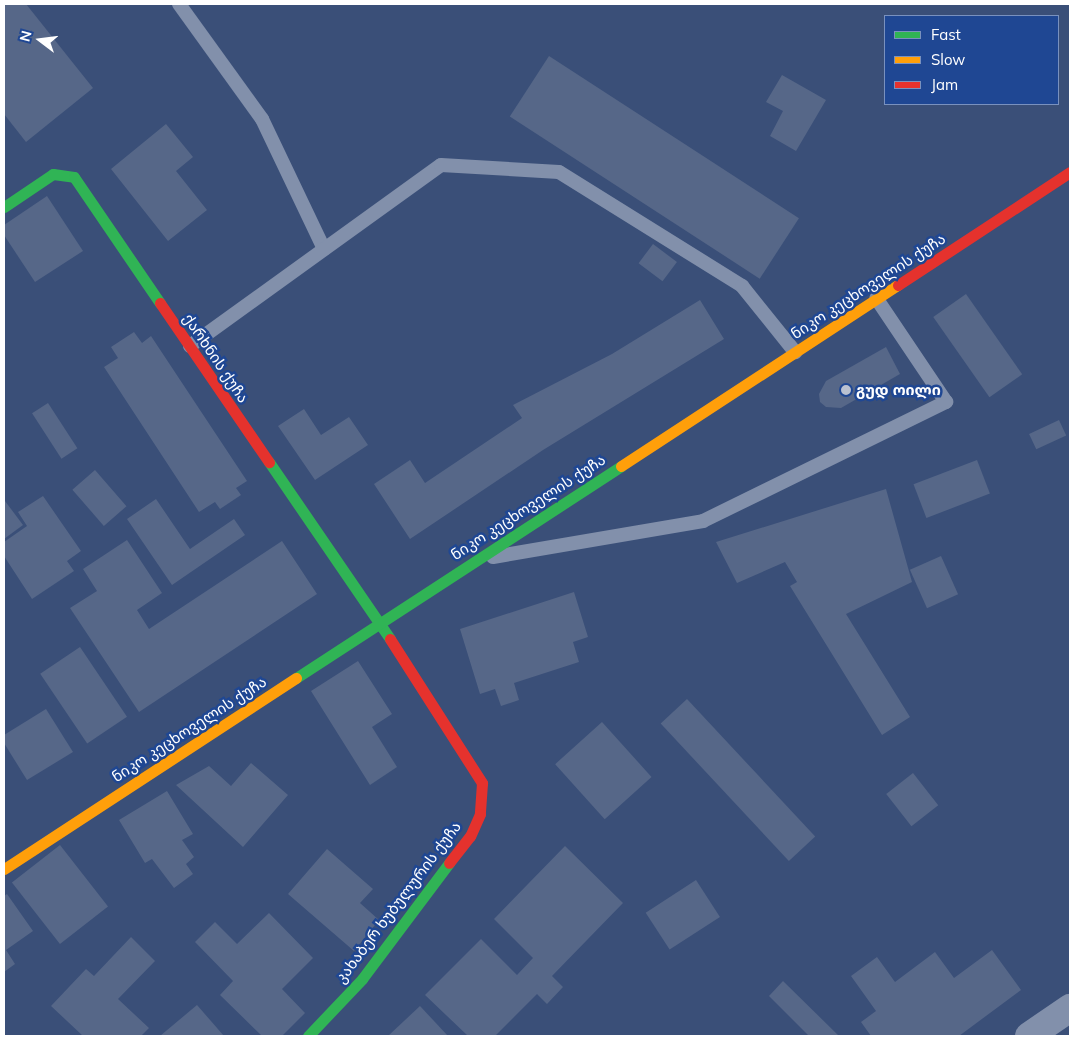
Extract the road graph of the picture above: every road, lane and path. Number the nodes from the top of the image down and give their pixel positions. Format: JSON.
{"nodes":[{"id":1,"x":180,"y":4,"type":"edge"},
{"id":2,"x":1070,"y":172,"type":"edge"},
{"id":3,"x":4,"y":207,"type":"edge"},
{"id":4,"x":324,"y":249,"type":"junction"},
{"id":5,"x":876,"y":298,"type":"junction"},
{"id":6,"x":190,"y":346,"type":"junction"},
{"id":7,"x":795,"y":352,"type":"junction"},
{"id":8,"x":475,"y":560,"type":"junction"},
{"id":9,"x":380,"y":622,"type":"junction"},
{"id":10,"x":4,"y":869,"type":"edge"},
{"id":11,"x":1070,"y":1008,"type":"edge"},
{"id":12,"x":308,"y":1036,"type":"edge"},
{"id":13,"x":1028,"y":1036,"type":"edge"}],
"edges":[{"from":1,"to":4,"type":"lane"},
{"from":2,"to":5,"type":"main road","name":"ნიკო კეცხოველის ქუჩა"},
{"from":3,"to":6,"type":"main road","name":"ქარხნის ქუჩა"},
{"from":4,"to":6,"type":"lane"},
{"from":4,"to":7,"type":"lane"},
{"from":5,"to":7,"type":"main road","name":"ნიკო კეცხოველის ქუჩა"},
{"from":5,"to":8,"type":"lane"},
{"from":6,"to":9,"type":"main road","name":"ქარხნის ქუჩა"},
{"from":7,"to":8,"type":"main road","name":"ნიკო კეცხოველის ქუჩა"},
{"from":8,"to":9,"type":"main road","name":"ნიკო კეცხოველის ქუჩა"},
{"from":9,"to":10,"type":"main road","name":"ნიკო კეცხოველის ქუჩა"},
{"from":9,"to":12,"type":"main road","name":"კახაბერ ხუბულურის ქუჩა"},
{"from":11,"to":13,"type":"street"}]}
